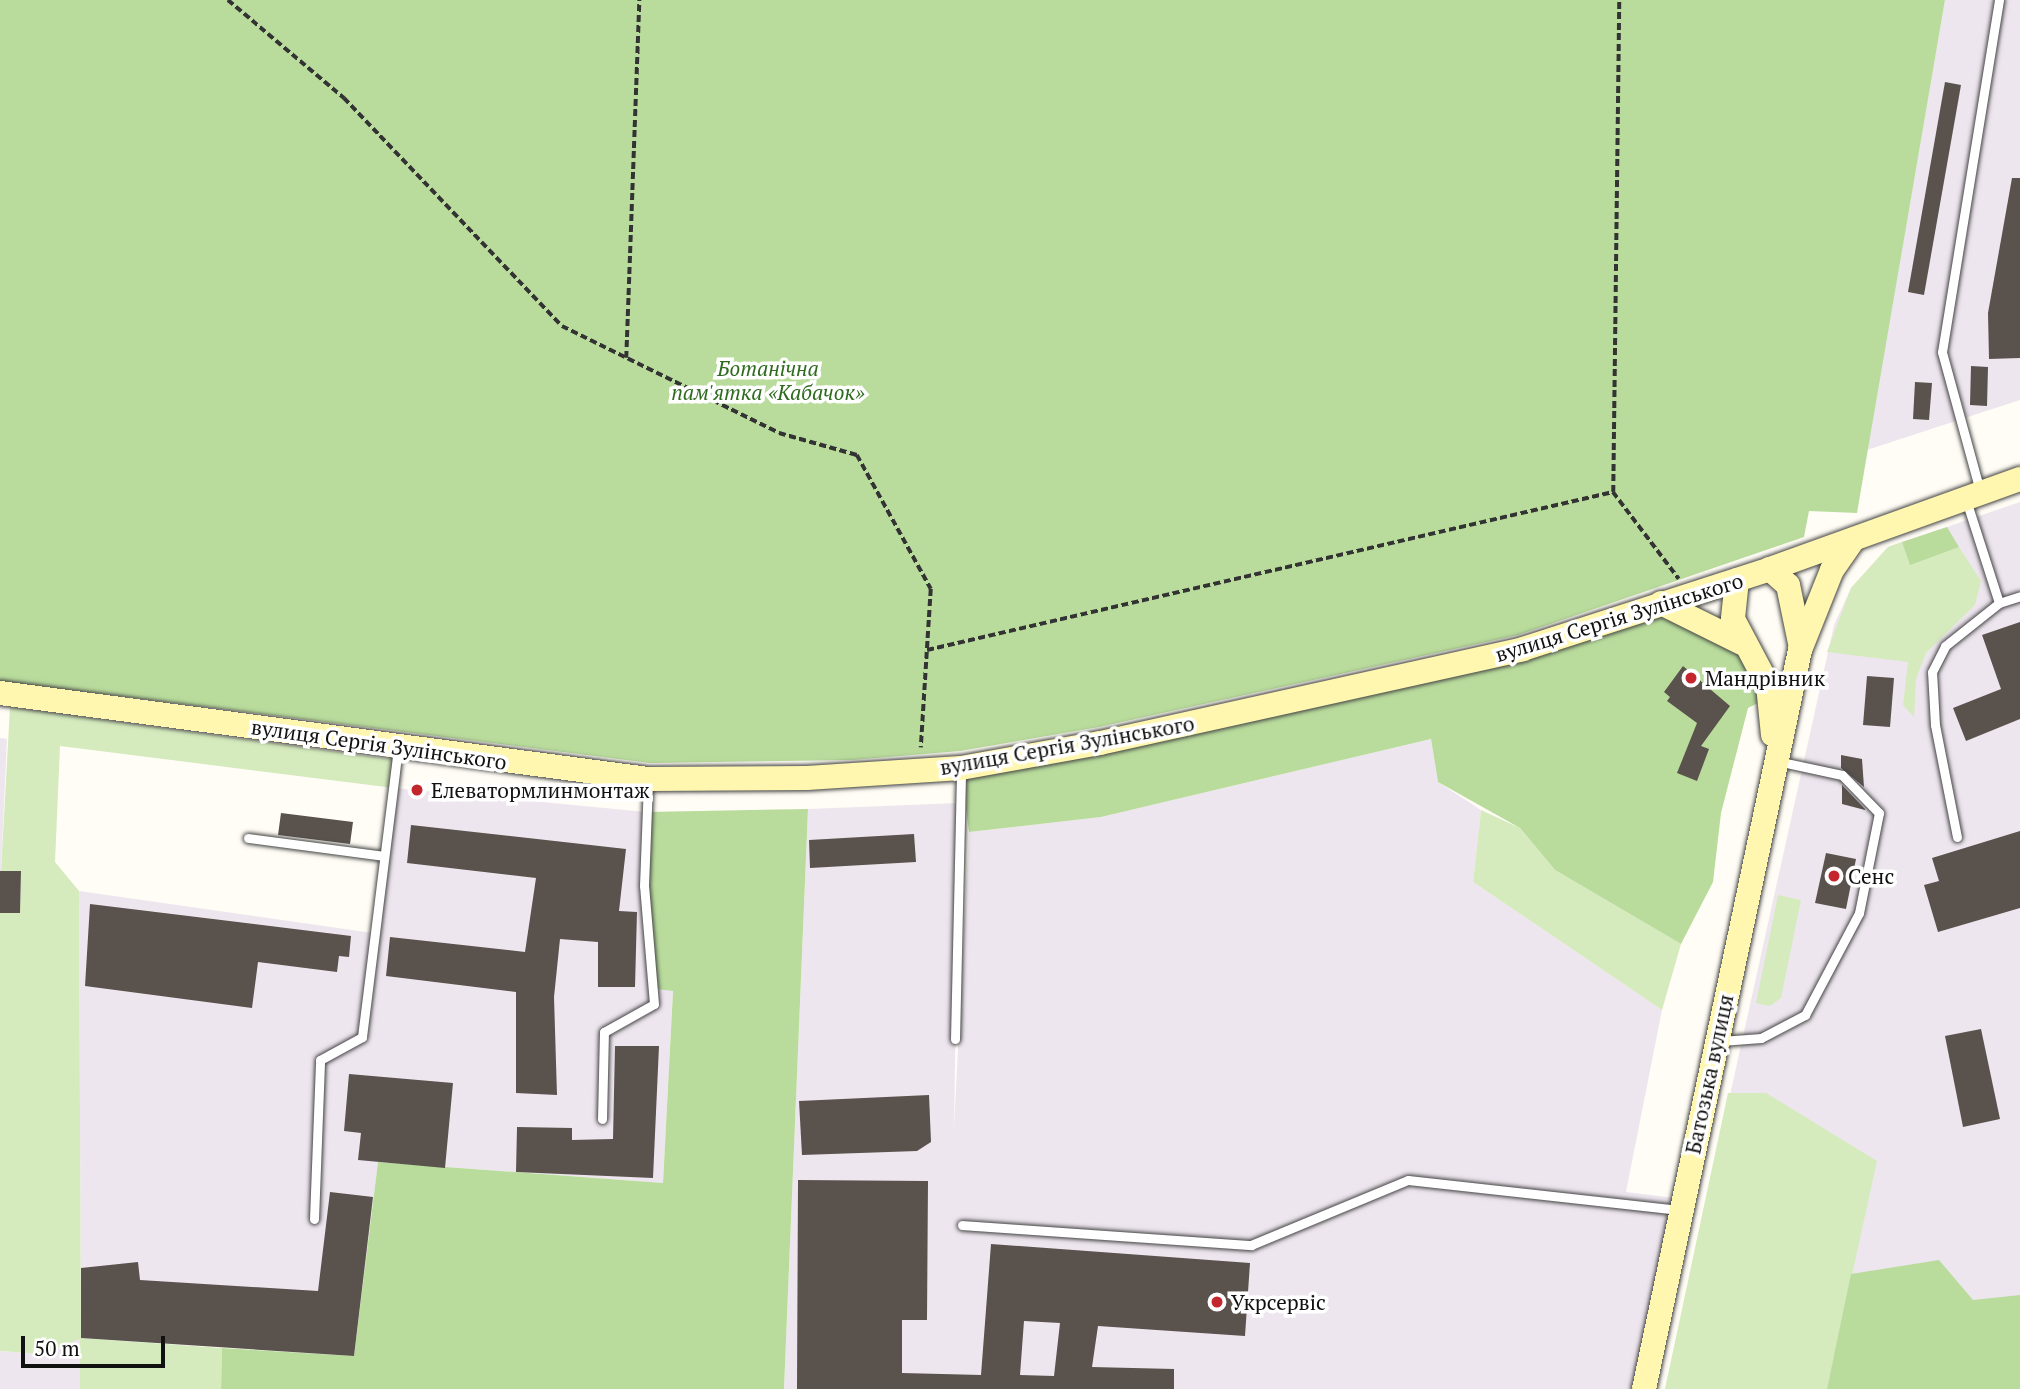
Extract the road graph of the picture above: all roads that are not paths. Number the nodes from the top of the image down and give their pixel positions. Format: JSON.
{"nodes":[{"id":1,"x":1999,"y":0,"type":"edge"},
{"id":2,"x":2020,"y":479,"type":"edge"},
{"id":3,"x":1973,"y":495,"type":"junction"},
{"id":4,"x":1853,"y":540,"type":"junction"},
{"id":5,"x":1770,"y":569,"type":"junction"},
{"id":6,"x":1737,"y":580,"type":"junction"},
{"id":7,"x":2020,"y":596,"type":"edge"},
{"id":8,"x":1999,"y":603,"type":"junction"},
{"id":9,"x":1661,"y":604,"type":"junction"},
{"id":10,"x":1742,"y":643,"type":"junction"},
{"id":11,"x":1800,"y":650,"type":"junction"},
{"id":12,"x":0,"y":693,"type":"edge"},
{"id":13,"x":399,"y":747,"type":"junction"},
{"id":14,"x":1773,"y":760,"type":"junction"},
{"id":15,"x":961,"y":768,"type":"junction"},
{"id":16,"x":648,"y":779,"type":"junction"},
{"id":17,"x":1957,"y":837,"type":"dead end"},
{"id":18,"x":248,"y":838,"type":"dead end"},
{"id":19,"x":384,"y":856,"type":"junction"},
{"id":20,"x":955,"y":1039,"type":"dead end"},
{"id":21,"x":1715,"y":1042,"type":"junction"},
{"id":22,"x":602,"y":1119,"type":"dead end"},
{"id":23,"x":1681,"y":1210,"type":"junction"},
{"id":24,"x":314,"y":1219,"type":"dead end"},
{"id":25,"x":962,"y":1225,"type":"dead end"},
{"id":26,"x":1644,"y":1389,"type":"edge"}],
"edges":[{"from":1,"to":3,"type":"lane"},
{"from":2,"to":3,"type":"street","name":"вулиця Сергія Зулінського"},
{"from":3,"to":4,"type":"street","name":"вулиця Сергія Зулінського"},
{"from":3,"to":8,"type":"lane"},
{"from":4,"to":5,"type":"street","name":"вулиця Сергія Зулінського"},
{"from":4,"to":11,"type":"street","name":"Батозька вулиця"},
{"from":5,"to":6,"type":"street","name":"вулиця Сергія Зулінського"},
{"from":5,"to":11,"type":"street","name":"Батозька вулиця"},
{"from":6,"to":9,"type":"street","name":"вулиця Сергія Зулінського"},
{"from":6,"to":10,"type":"street","name":"Батозька вулиця"},
{"from":7,"to":8,"type":"lane"},
{"from":8,"to":17,"type":"lane"},
{"from":9,"to":10,"type":"street"},
{"from":9,"to":15,"type":"street","name":"вулиця Сергія Зулінського"},
{"from":10,"to":14,"type":"street","name":"Батозька вулиця"},
{"from":11,"to":14,"type":"street","name":"Батозька вулиця"},
{"from":12,"to":13,"type":"street","name":"вулиця Сергія Зулінського"},
{"from":13,"to":16,"type":"street","name":"вулиця Сергія Зулінського"},
{"from":13,"to":19,"type":"lane"},
{"from":14,"to":21,"type":"street","name":"Батозька вулиця"},
{"from":14,"to":21,"type":"lane"},
{"from":15,"to":16,"type":"street","name":"вулиця Сергія Зулінського"},
{"from":15,"to":20,"type":"lane"},
{"from":16,"to":22,"type":"lane"},
{"from":18,"to":19,"type":"lane"},
{"from":19,"to":24,"type":"lane"},
{"from":21,"to":23,"type":"street","name":"Батозька вулиця"},
{"from":23,"to":25,"type":"lane"},
{"from":23,"to":26,"type":"street","name":"Батозька вулиця"}]}
